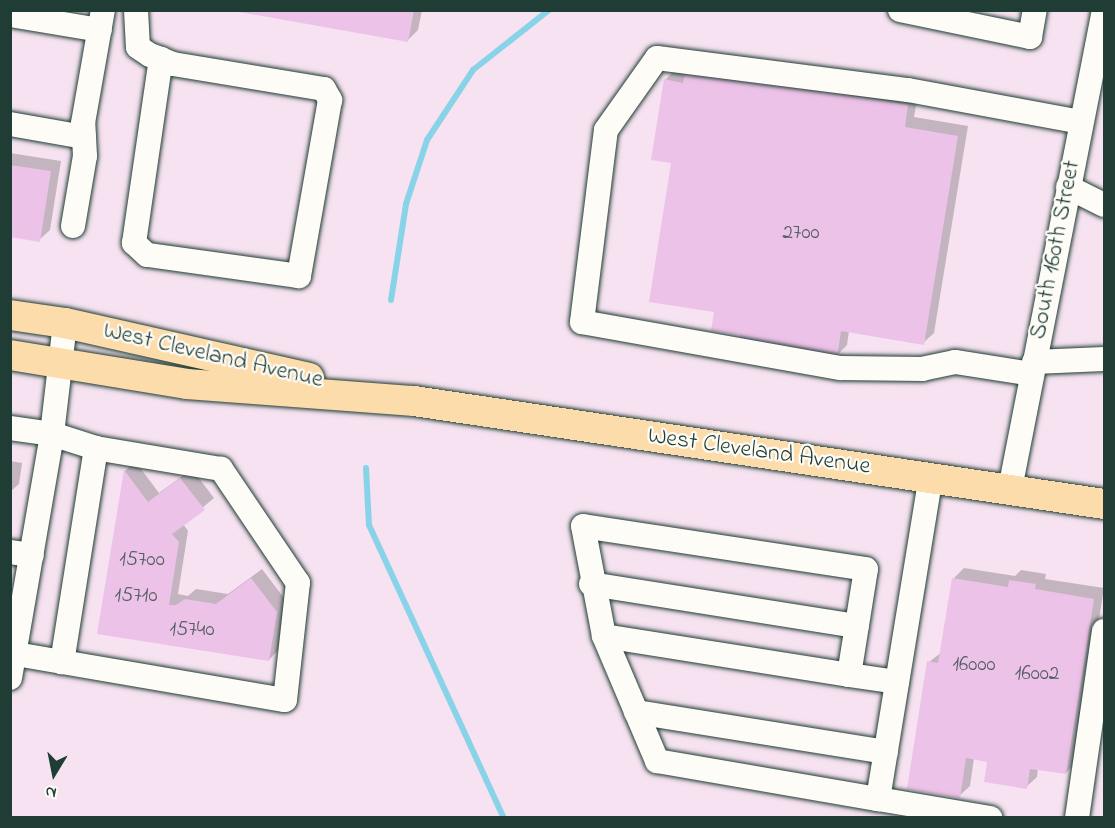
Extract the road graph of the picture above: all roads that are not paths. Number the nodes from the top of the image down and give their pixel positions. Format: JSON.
{"nodes":[{"id":1,"x":136,"y":10,"type":"edge"},
{"id":2,"x":900,"y":10,"type":"edge"},
{"id":3,"x":1035,"y":10,"type":"edge"},
{"id":4,"x":1104,"y":10,"type":"edge"},
{"id":5,"x":10,"y":15,"type":"edge"},
{"id":6,"x":55,"y":16,"type":"edge"},
{"id":7,"x":101,"y":20,"type":"edge"},
{"id":8,"x":162,"y":59,"type":"junction"},
{"id":9,"x":1081,"y":122,"type":"junction"},
{"id":10,"x":10,"y":124,"type":"edge"},
{"id":11,"x":84,"y":137,"type":"junction"},
{"id":12,"x":1068,"y":187,"type":"junction"},
{"id":13,"x":1104,"y":205,"type":"edge"},
{"id":14,"x":73,"y":226,"type":"dead end"},
{"id":15,"x":10,"y":315,"type":"edge"},
{"id":16,"x":65,"y":323,"type":"junction"},
{"id":17,"x":10,"y":356,"type":"edge"},
{"id":18,"x":1104,"y":359,"type":"edge"},
{"id":19,"x":59,"y":363,"type":"junction"},
{"id":20,"x":1033,"y":368,"type":"junction"},
{"id":21,"x":414,"y":401,"type":"junction"},
{"id":22,"x":10,"y":428,"type":"edge"},
{"id":23,"x":52,"y":434,"type":"junction"},
{"id":24,"x":96,"y":448,"type":"junction"},
{"id":25,"x":931,"y":477,"type":"junction"},
{"id":26,"x":1010,"y":489,"type":"junction"},
{"id":27,"x":1104,"y":504,"type":"edge"},
{"id":28,"x":21,"y":553,"type":"edge"},
{"id":29,"x":591,"y":584,"type":"junction"},
{"id":30,"x":17,"y":598,"type":"edge"},
{"id":31,"x":857,"y":626,"type":"junction"},
{"id":32,"x":1104,"y":631,"type":"edge"},
{"id":33,"x":604,"y":636,"type":"junction"},
{"id":34,"x":13,"y":653,"type":"edge"},
{"id":35,"x":62,"y":662,"type":"junction"},
{"id":36,"x":849,"y":675,"type":"junction"},
{"id":37,"x":10,"y":678,"type":"edge"},
{"id":38,"x":897,"y":682,"type":"junction"},
{"id":39,"x":636,"y":712,"type":"junction"},
{"id":40,"x":886,"y":752,"type":"junction"},
{"id":41,"x":879,"y":799,"type":"junction"},
{"id":42,"x":990,"y":818,"type":"edge"},
{"id":43,"x":1077,"y":818,"type":"edge"}],
"edges":[{"from":1,"to":8,"type":"street"},
{"from":2,"to":3,"type":"street"},
{"from":4,"to":9,"type":"street","name":"South 160th Street"},
{"from":5,"to":6,"type":"street"},
{"from":6,"to":7,"type":"street"},
{"from":7,"to":11,"type":"street"},
{"from":8,"to":8,"type":"street"},
{"from":9,"to":12,"type":"street","name":"South 160th Street"},
{"from":9,"to":20,"type":"street"},
{"from":10,"to":11,"type":"street"},
{"from":11,"to":14,"type":"street"},
{"from":12,"to":13,"type":"street"},
{"from":12,"to":20,"type":"street","name":"South 160th Street"},
{"from":15,"to":16,"type":"main road","name":"West Cleveland Avenue"},
{"from":16,"to":19,"type":"street"},
{"from":16,"to":21,"type":"main road","name":"West Cleveland Avenue"},
{"from":17,"to":19,"type":"main road","name":"West Cleveland Avenue"},
{"from":18,"to":20,"type":"street"},
{"from":19,"to":21,"type":"main road","name":"West Cleveland Avenue"},
{"from":19,"to":23,"type":"street"},
{"from":20,"to":26,"type":"street","name":"South 160th Street"},
{"from":21,"to":25,"type":"main road","name":"West Cleveland Avenue"},
{"from":22,"to":23,"type":"street"},
{"from":23,"to":24,"type":"street"},
{"from":23,"to":28,"type":"street"},
{"from":24,"to":35,"type":"street"},
{"from":24,"to":35,"type":"street"},
{"from":25,"to":26,"type":"main road","name":"West Cleveland Avenue"},
{"from":25,"to":38,"type":"street"},
{"from":26,"to":27,"type":"main road","name":"West Cleveland Avenue"},
{"from":28,"to":30,"type":"street"},
{"from":29,"to":31,"type":"street"},
{"from":29,"to":31,"type":"street"},
{"from":29,"to":33,"type":"street"},
{"from":30,"to":34,"type":"street"},
{"from":31,"to":36,"type":"street"},
{"from":32,"to":43,"type":"street"},
{"from":33,"to":36,"type":"street"},
{"from":33,"to":39,"type":"street"},
{"from":34,"to":35,"type":"street"},
{"from":34,"to":37,"type":"street"},
{"from":36,"to":38,"type":"street"},
{"from":38,"to":40,"type":"street"},
{"from":39,"to":40,"type":"street"},
{"from":39,"to":41,"type":"street"},
{"from":40,"to":41,"type":"street"},
{"from":41,"to":42,"type":"street"}]}
